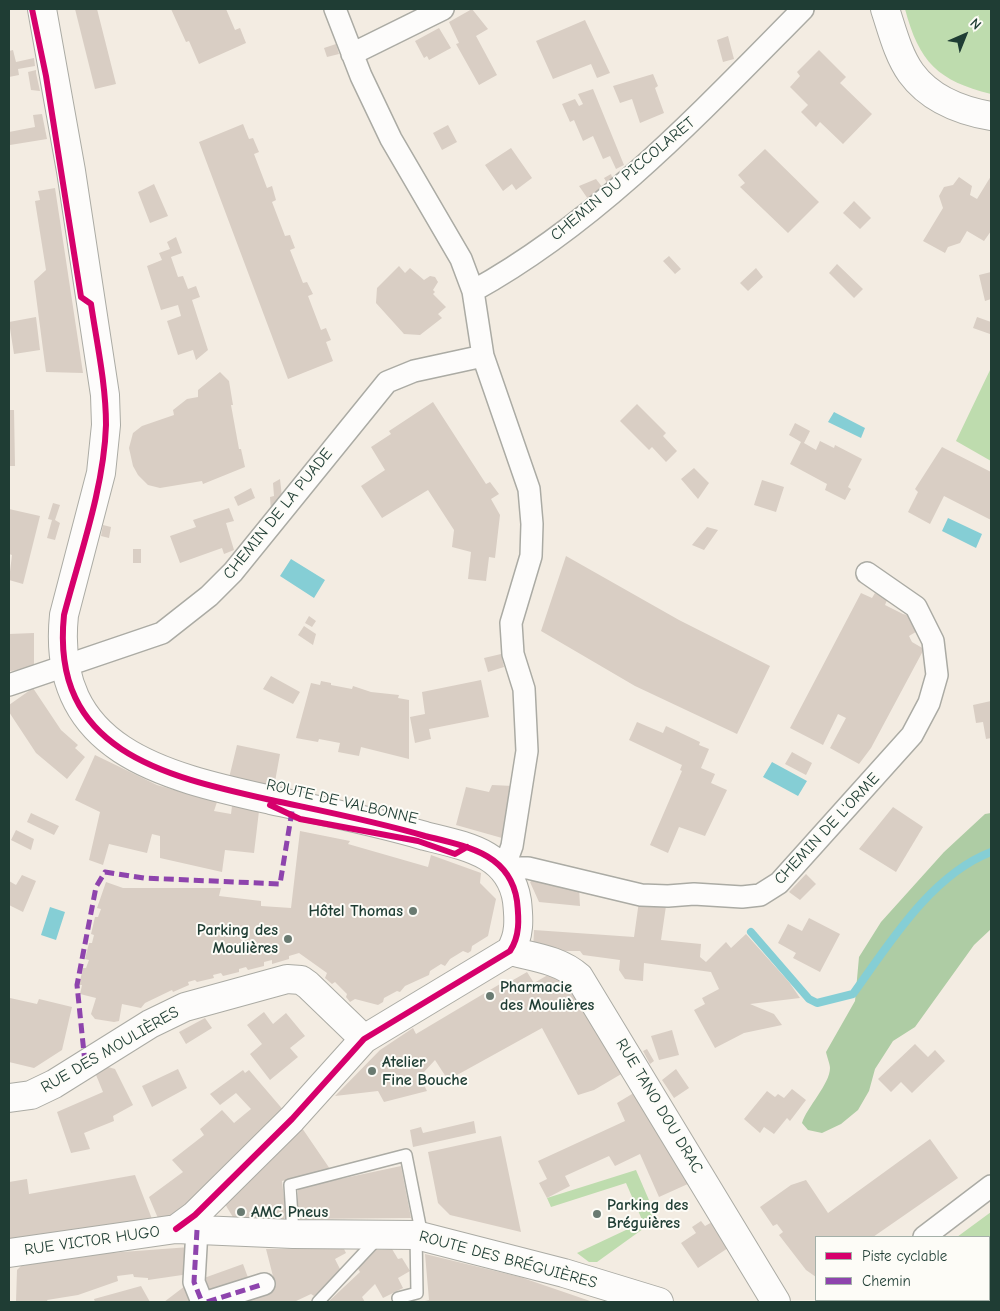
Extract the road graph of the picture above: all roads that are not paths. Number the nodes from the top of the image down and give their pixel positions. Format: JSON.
{"nodes":[{"id":1,"x":42,"y":9,"type":"edge"},
{"id":2,"x":335,"y":9,"type":"edge"},
{"id":3,"x":443,"y":9,"type":"edge"},
{"id":4,"x":803,"y":9,"type":"edge"},
{"id":5,"x":885,"y":9,"type":"edge"},
{"id":6,"x":352,"y":54,"type":"junction"},
{"id":7,"x":991,"y":116,"type":"edge"},
{"id":8,"x":473,"y":291,"type":"junction"},
{"id":9,"x":483,"y":356,"type":"junction"},
{"id":10,"x":867,"y":573,"type":"dead end"},
{"id":11,"x":63,"y":666,"type":"junction"},
{"id":12,"x":9,"y":685,"type":"edge"},
{"id":13,"x":504,"y":868,"type":"junction"},
{"id":14,"x":510,"y":952,"type":"junction"},
{"id":15,"x":364,"y":1038,"type":"junction"},
{"id":16,"x":9,"y":1098,"type":"edge"},
{"id":17,"x":991,"y":1186,"type":"edge"},
{"id":18,"x":186,"y":1230,"type":"junction"},
{"id":19,"x":383,"y":1233,"type":"junction"},
{"id":20,"x":293,"y":1234,"type":"junction"},
{"id":21,"x":419,"y":1235,"type":"junction"},
{"id":22,"x":925,"y":1236,"type":"edge"},
{"id":23,"x":9,"y":1254,"type":"edge"},
{"id":24,"x":264,"y":1284,"type":"dead end"},
{"id":25,"x":398,"y":1298,"type":"dead end"},
{"id":26,"x":202,"y":1302,"type":"edge"},
{"id":27,"x":206,"y":1302,"type":"edge"},
{"id":28,"x":318,"y":1302,"type":"edge"},
{"id":29,"x":658,"y":1302,"type":"edge"},
{"id":30,"x":776,"y":1302,"type":"edge"}],
"edges":[{"from":1,"to":11,"type":"street","name":"ROUTE DE VALBONNE"},
{"from":2,"to":6,"type":"street"},
{"from":3,"to":6,"type":"street"},
{"from":4,"to":8,"type":"street","name":"CHEMIN DU PICCOLARET"},
{"from":5,"to":7,"type":"street"},
{"from":6,"to":8,"type":"street"},
{"from":8,"to":9,"type":"street"},
{"from":9,"to":11,"type":"street","name":"CHEMIN DE LA PUADE"},
{"from":9,"to":13,"type":"street"},
{"from":10,"to":13,"type":"street","name":"CHEMIN DE L'ORME"},
{"from":11,"to":12,"type":"street","name":"CHEMIN DE LA PUADE"},
{"from":11,"to":13,"type":"street","name":"ROUTE DE VALBONNE"},
{"from":13,"to":14,"type":"street"},
{"from":14,"to":15,"type":"street"},
{"from":14,"to":30,"type":"street","name":"RUE TANO DOU DRAC"},
{"from":15,"to":16,"type":"street","name":"RUE DES MOULIÈRES"},
{"from":15,"to":18,"type":"street"},
{"from":17,"to":22,"type":"street"},
{"from":18,"to":20,"type":"street","name":"ROUTE DES BRÉGUIÈRES"},
{"from":18,"to":23,"type":"street","name":"RUE VICTOR HUGO"},
{"from":18,"to":26,"type":"street"},
{"from":19,"to":20,"type":"street","name":"ROUTE DES BRÉGUIÈRES"},
{"from":19,"to":21,"type":"street","name":"ROUTE DES BRÉGUIÈRES"},
{"from":19,"to":28,"type":"lane"},
{"from":20,"to":21,"type":"lane"},
{"from":21,"to":25,"type":"lane"},
{"from":21,"to":29,"type":"street","name":"ROUTE DES BRÉGUIÈRES"},
{"from":24,"to":27,"type":"street"}]}
